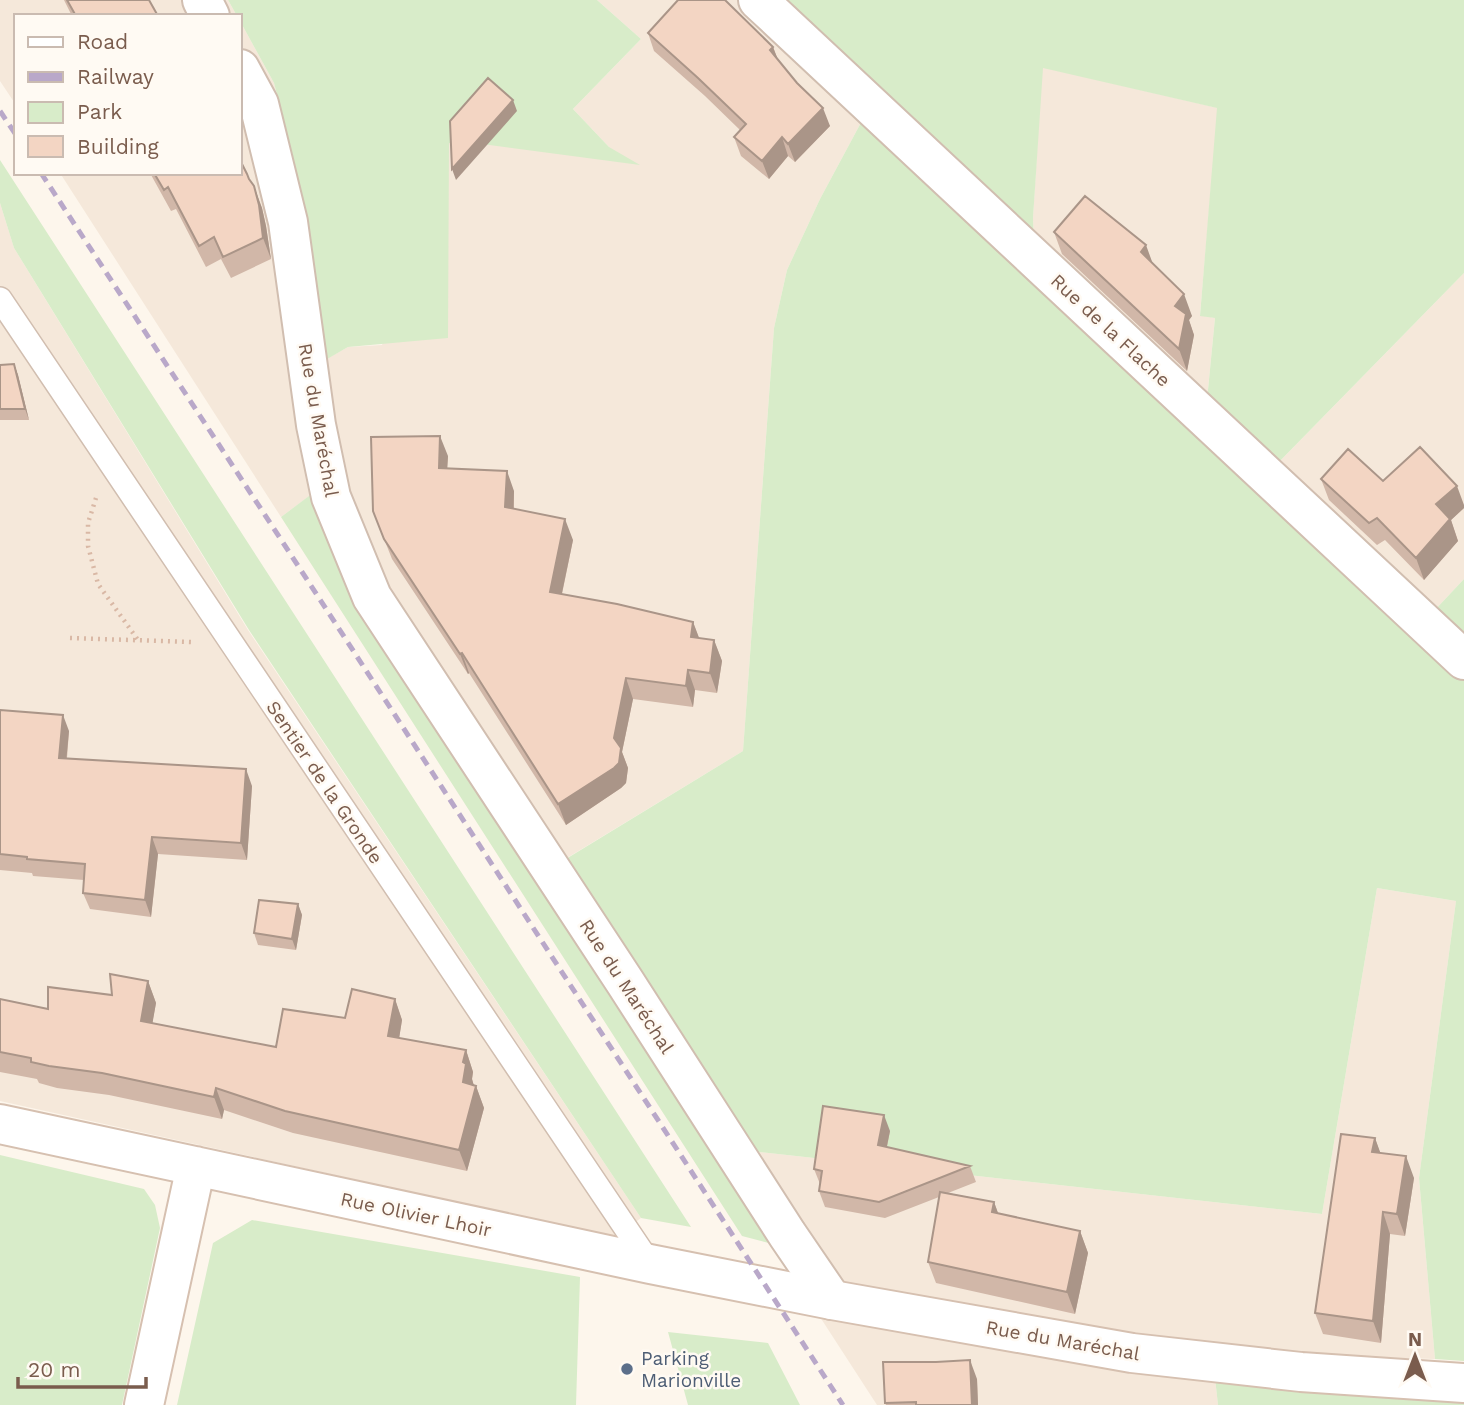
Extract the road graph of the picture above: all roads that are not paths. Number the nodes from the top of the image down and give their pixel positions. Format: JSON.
{"nodes":[{"id":1,"x":758,"y":0,"type":"edge"},
{"id":2,"x":242,"y":73,"type":"edge"},
{"id":3,"x":0,"y":299,"type":"edge"},
{"id":4,"x":1464,"y":660,"type":"edge"},
{"id":5,"x":0,"y":1124,"type":"edge"},
{"id":6,"x":196,"y":1166,"type":"junction"},
{"id":7,"x":650,"y":1264,"type":"junction"},
{"id":8,"x":832,"y":1300,"type":"junction"},
{"id":9,"x":1464,"y":1383,"type":"edge"},
{"id":10,"x":144,"y":1405,"type":"edge"}],
"edges":[{"from":1,"to":4,"type":"street","name":"Rue de la Flache"},
{"from":2,"to":8,"type":"street","name":"Rue du Maréchal"},
{"from":3,"to":7,"type":"lane","name":"Sentier de la Gronde"},
{"from":5,"to":6,"type":"street","name":"Rue Olivier Lhoir"},
{"from":6,"to":7,"type":"street","name":"Rue Olivier Lhoir"},
{"from":6,"to":10,"type":"street"},
{"from":7,"to":8,"type":"street","name":"Rue Olivier Lhoir"},
{"from":8,"to":9,"type":"street","name":"Rue du Maréchal"}]}
